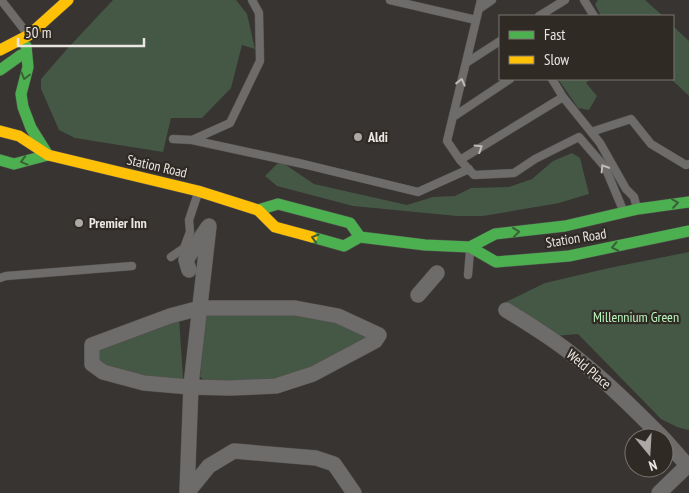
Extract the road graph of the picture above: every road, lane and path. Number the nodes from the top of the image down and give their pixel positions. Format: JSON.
{"nodes":[{"id":1,"x":1,"y":0,"type":"edge"},
{"id":2,"x":68,"y":0,"type":"edge"},
{"id":3,"x":252,"y":0,"type":"edge"},
{"id":4,"x":390,"y":0,"type":"edge"},
{"id":5,"x":481,"y":0,"type":"edge"},
{"id":6,"x":492,"y":0,"type":"edge"},
{"id":7,"x":564,"y":0,"type":"edge"},
{"id":8,"x":584,"y":0,"type":"edge"},
{"id":9,"x":479,"y":9,"type":"junction"},
{"id":10,"x":541,"y":15,"type":"edge"},
{"id":11,"x":593,"y":15,"type":"edge"},
{"id":12,"x":476,"y":20,"type":"junction"},
{"id":13,"x":499,"y":42,"type":"edge"},
{"id":14,"x":25,"y":46,"type":"junction"},
{"id":15,"x":0,"y":50,"type":"edge"},
{"id":16,"x":466,"y":63,"type":"junction"},
{"id":17,"x":0,"y":70,"type":"edge"},
{"id":18,"x":10,"y":78,"type":"dead end"},
{"id":19,"x":508,"y":80,"type":"edge"},
{"id":20,"x":553,"y":80,"type":"edge"},
{"id":21,"x":563,"y":96,"type":"junction"},
{"id":22,"x":453,"y":117,"type":"junction"},
{"id":23,"x":0,"y":131,"type":"edge"},
{"id":24,"x":591,"y":132,"type":"junction"},
{"id":25,"x":173,"y":139,"type":"dead end"},
{"id":26,"x":192,"y":140,"type":"junction"},
{"id":27,"x":48,"y":155,"type":"junction"},
{"id":28,"x":0,"y":160,"type":"edge"},
{"id":29,"x":460,"y":160,"type":"junction"},
{"id":30,"x":689,"y":164,"type":"edge"},
{"id":31,"x":469,"y":169,"type":"junction"},
{"id":32,"x":198,"y":191,"type":"junction"},
{"id":33,"x":689,"y":202,"type":"edge"},
{"id":34,"x":638,"y":209,"type":"junction"},
{"id":35,"x":258,"y":210,"type":"junction"},
{"id":36,"x":624,"y":212,"type":"junction"},
{"id":37,"x":628,"y":226,"type":"dead end"},
{"id":38,"x":689,"y":231,"type":"edge"},
{"id":39,"x":360,"y":237,"type":"junction"},
{"id":40,"x":470,"y":247,"type":"junction"},
{"id":41,"x":172,"y":257,"type":"dead end"},
{"id":42,"x":132,"y":266,"type":"dead end"},
{"id":43,"x":189,"y":270,"type":"dead end"},
{"id":44,"x":436,"y":273,"type":"dead end"},
{"id":45,"x":468,"y":275,"type":"dead end"},
{"id":46,"x":0,"y":278,"type":"edge"},
{"id":47,"x":194,"y":286,"type":"dead end"},
{"id":48,"x":418,"y":295,"type":"dead end"},
{"id":49,"x":200,"y":308,"type":"junction"},
{"id":50,"x":506,"y":310,"type":"dead end"},
{"id":51,"x":190,"y":387,"type":"junction"},
{"id":52,"x":654,"y":428,"type":"edge"},
{"id":53,"x":674,"y":449,"type":"edge"},
{"id":54,"x":688,"y":465,"type":"edge"},
{"id":55,"x":187,"y":493,"type":"edge"},
{"id":56,"x":354,"y":493,"type":"edge"},
{"id":57,"x":660,"y":493,"type":"edge"}],
"edges":[{"from":1,"to":14,"type":"lane"},
{"from":2,"to":14,"type":"main road"},
{"from":3,"to":26,"type":"lane"},
{"from":4,"to":12,"type":"lane"},
{"from":5,"to":9,"type":"lane"},
{"from":6,"to":9,"type":"lane"},
{"from":7,"to":10,"type":"lane"},
{"from":8,"to":11,"type":"lane"},
{"from":9,"to":12,"type":"lane"},
{"from":12,"to":16,"type":"lane"},
{"from":13,"to":16,"type":"lane"},
{"from":14,"to":15,"type":"main road"},
{"from":14,"to":17,"type":"main road"},
{"from":14,"to":18,"type":"main road"},
{"from":14,"to":27,"type":"main road","one_way":true},
{"from":22,"to":16,"type":"lane","one_way":true},
{"from":19,"to":22,"type":"lane"},
{"from":20,"to":21,"type":"lane"},
{"from":21,"to":24,"type":"lane"},
{"from":29,"to":21,"type":"lane","one_way":true},
{"from":22,"to":29,"type":"lane"},
{"from":23,"to":27,"type":"main road","name":"Station Road"},
{"from":24,"to":30,"type":"lane"},
{"from":24,"to":34,"type":"lane"},
{"from":25,"to":26,"type":"lane"},
{"from":26,"to":31,"type":"lane"},
{"from":27,"to":28,"type":"main road","name":"Station Road","one_way":true},
{"from":27,"to":32,"type":"main road","name":"Station Road"},
{"from":29,"to":31,"type":"lane"},
{"from":36,"to":31,"type":"lane","one_way":true},
{"from":32,"to":35,"type":"main road","name":"Station Road"},
{"from":32,"to":41,"type":"lane"},
{"from":34,"to":33,"type":"main road","name":"Station Road","one_way":true},
{"from":34,"to":36,"type":"main road","name":"Station Road"},
{"from":35,"to":39,"type":"main road","name":"Station Road"},
{"from":39,"to":35,"type":"main road","name":"Station Road","one_way":true},
{"from":36,"to":37,"type":"main road"},
{"from":40,"to":36,"type":"main road","name":"Station Road","one_way":true},
{"from":38,"to":40,"type":"main road","name":"Station Road","one_way":true},
{"from":39,"to":40,"type":"main road","name":"Station Road"},
{"from":40,"to":45,"type":"lane"},
{"from":42,"to":46,"type":"lane"},
{"from":43,"to":49,"type":"street"},
{"from":44,"to":48,"type":"street"},
{"from":47,"to":49,"type":"street"},
{"from":49,"to":51,"type":"street"},
{"from":49,"to":51,"type":"street"},
{"from":49,"to":51,"type":"street"},
{"from":50,"to":52,"type":"street","name":"Weld Place"},
{"from":51,"to":55,"type":"street"},
{"from":53,"to":54,"type":"street","name":"Weld Place"},
{"from":54,"to":57,"type":"street"},
{"from":55,"to":56,"type":"street"}]}
